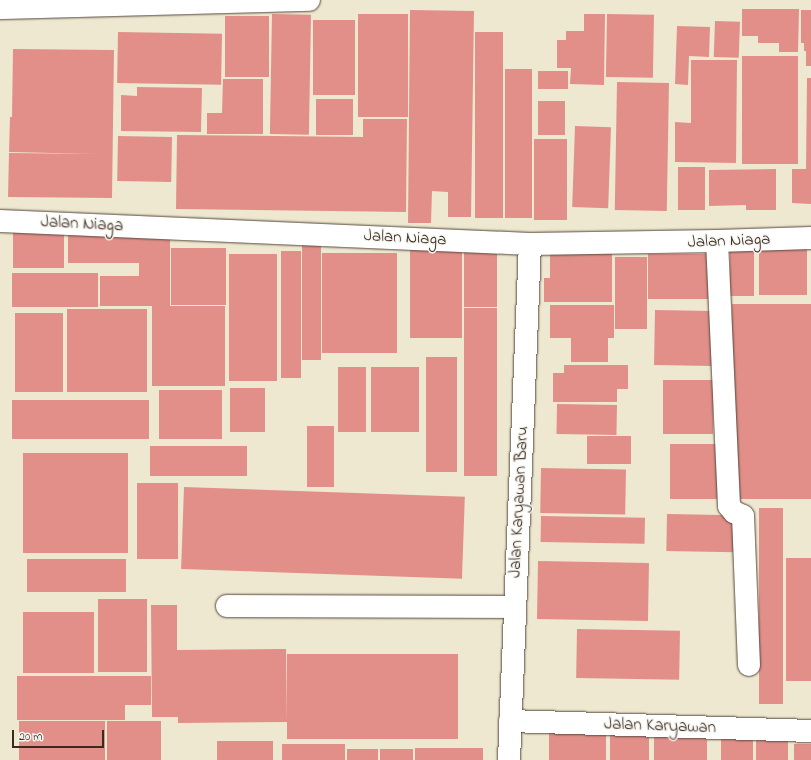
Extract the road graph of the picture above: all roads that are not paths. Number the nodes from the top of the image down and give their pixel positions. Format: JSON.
{"nodes":[{"id":1,"x":309,"y":0,"type":"edge"},
{"id":2,"x":0,"y":8,"type":"edge"},
{"id":3,"x":0,"y":220,"type":"edge"},
{"id":4,"x":811,"y":238,"type":"edge"},
{"id":5,"x":717,"y":241,"type":"junction"},
{"id":6,"x":530,"y":244,"type":"junction"},
{"id":7,"x":227,"y":606,"type":"dead end"},
{"id":8,"x":514,"y":607,"type":"junction"},
{"id":9,"x":749,"y":665,"type":"dead end"},
{"id":10,"x":510,"y":721,"type":"junction"},
{"id":11,"x":811,"y":731,"type":"edge"},
{"id":12,"x":509,"y":760,"type":"edge"}],
"edges":[{"from":1,"to":2,"type":"street"},
{"from":3,"to":6,"type":"street","name":"Jalan Niaga"},
{"from":4,"to":5,"type":"street","name":"Jalan Niaga"},
{"from":5,"to":6,"type":"street","name":"Jalan Niaga"},
{"from":5,"to":9,"type":"street"},
{"from":6,"to":8,"type":"street","name":"Jalan Karyawan Baru"},
{"from":7,"to":8,"type":"street"},
{"from":8,"to":10,"type":"street","name":"Jalan Karyawan Baru"},
{"from":10,"to":11,"type":"street","name":"Jalan Karyawan"},
{"from":10,"to":12,"type":"street","name":"Jalan Karyawan Baru"}]}
